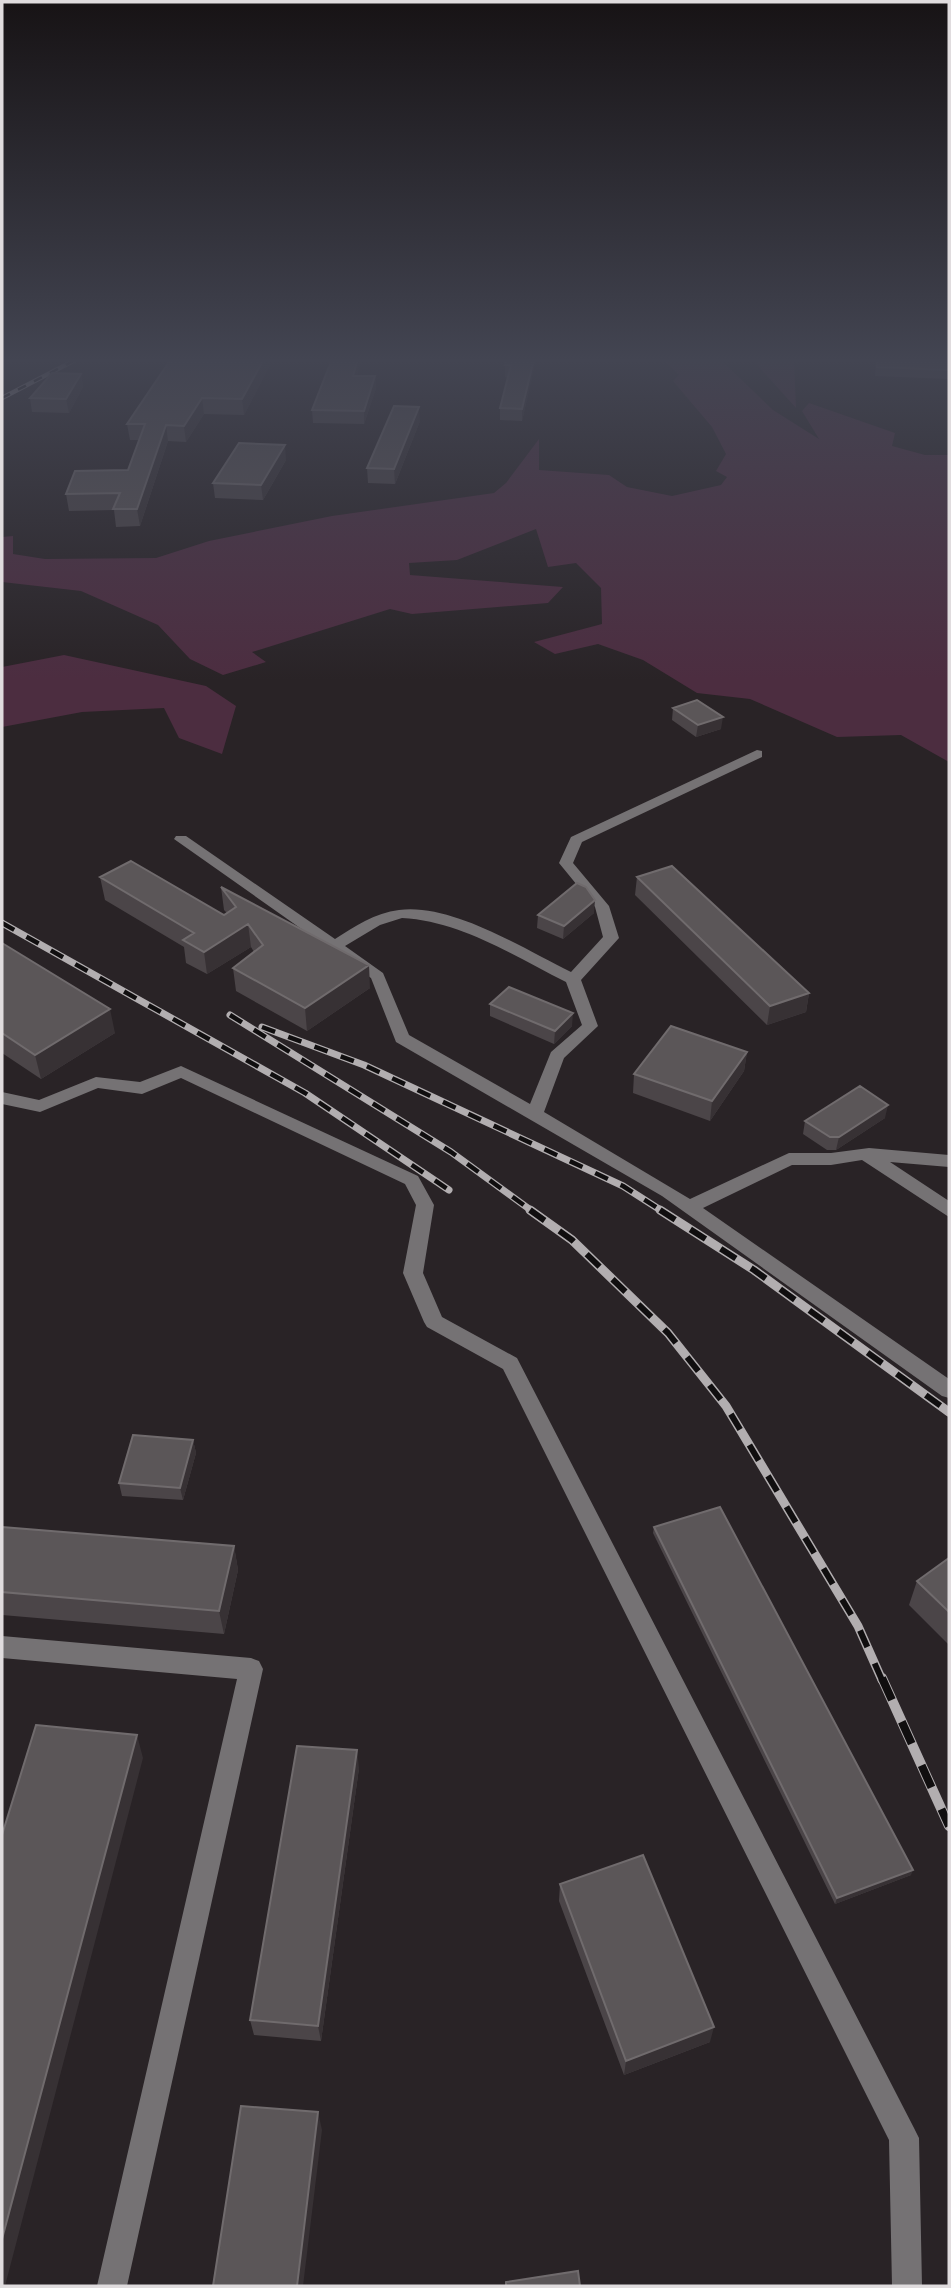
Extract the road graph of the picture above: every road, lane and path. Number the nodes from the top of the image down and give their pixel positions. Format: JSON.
{"nodes":[{"id":1,"x":757,"y":754,"type":"dead end"},
{"id":2,"x":181,"y":839,"type":"dead end"},
{"id":3,"x":334,"y":946,"type":"junction"},
{"id":4,"x":573,"y":979,"type":"junction"},
{"id":5,"x":2,"y":1098,"type":"edge"},
{"id":6,"x":535,"y":1113,"type":"junction"},
{"id":7,"x":865,"y":1154,"type":"junction"},
{"id":8,"x":949,"y":1161,"type":"edge"},
{"id":9,"x":690,"y":1207,"type":"junction"},
{"id":10,"x":949,"y":1210,"type":"edge"},
{"id":11,"x":949,"y":1390,"type":"edge"},
{"id":12,"x":2,"y":1647,"type":"edge"},
{"id":13,"x":112,"y":2286,"type":"edge"},
{"id":14,"x":907,"y":2286,"type":"edge"}],
"edges":[{"from":1,"to":4,"type":"lane"},
{"from":2,"to":3,"type":"lane"},
{"from":3,"to":4,"type":"lane"},
{"from":3,"to":6,"type":"lane"},
{"from":4,"to":6,"type":"lane"},
{"from":5,"to":14,"type":"lane"},
{"from":6,"to":9,"type":"lane"},
{"from":7,"to":8,"type":"lane"},
{"from":7,"to":9,"type":"lane"},
{"from":7,"to":10,"type":"lane"},
{"from":9,"to":11,"type":"lane"},
{"from":12,"to":13,"type":"lane"}]}
